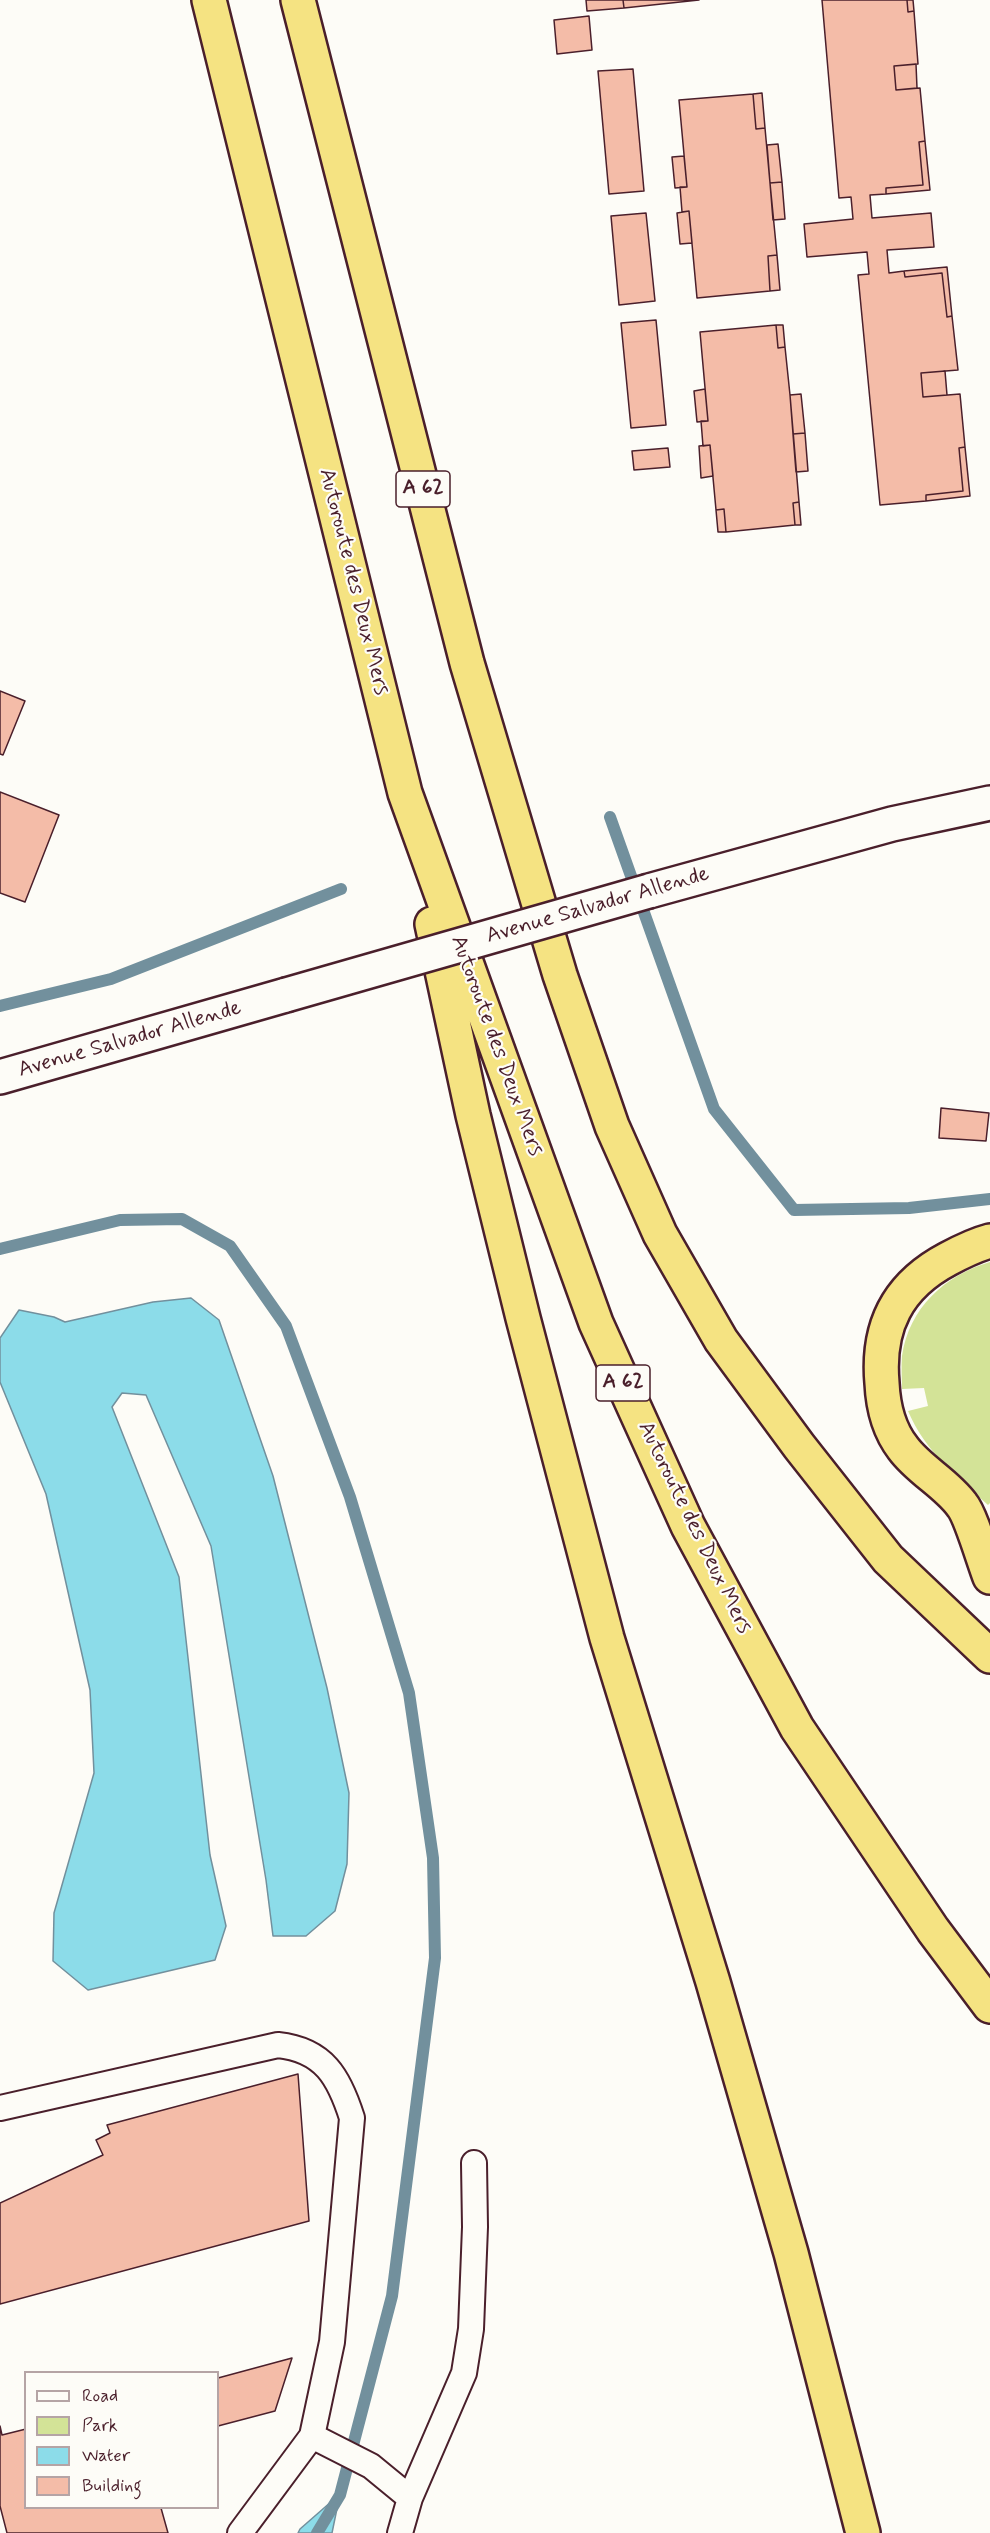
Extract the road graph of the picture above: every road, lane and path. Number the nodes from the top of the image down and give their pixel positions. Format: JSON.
{"nodes":[{"id":1,"x":209,"y":0,"type":"edge"},
{"id":2,"x":298,"y":0,"type":"edge"},
{"id":3,"x":405,"y":793,"type":"junction"},
{"id":4,"x":990,"y":803,"type":"edge"},
{"id":5,"x":0,"y":1077,"type":"edge"},
{"id":6,"x":990,"y":1241,"type":"edge"},
{"id":7,"x":990,"y":1577,"type":"edge"},
{"id":8,"x":990,"y":1656,"type":"edge"},
{"id":9,"x":990,"y":2006,"type":"edge"},
{"id":10,"x":0,"y":2108,"type":"edge"},
{"id":11,"x":474,"y":2163,"type":"dead end"},
{"id":12,"x":312,"y":2436,"type":"junction"},
{"id":13,"x":410,"y":2498,"type":"junction"},
{"id":14,"x":240,"y":2533,"type":"edge"},
{"id":15,"x":400,"y":2533,"type":"edge"},
{"id":16,"x":863,"y":2533,"type":"edge"}],
"edges":[{"from":1,"to":3,"type":"highway","name":"Autoroute des Deux Mers","number":"A 62"},
{"from":2,"to":8,"type":"highway","number":"A 62"},
{"from":3,"to":9,"type":"highway","name":"Autoroute des Deux Mers","number":"A 62"},
{"from":3,"to":16,"type":"highway"},
{"from":4,"to":5,"type":"street","name":"Avenue Salvador Allende","bridge":true},
{"from":6,"to":7,"type":"highway"},
{"from":10,"to":12,"type":"lane"},
{"from":11,"to":13,"type":"lane"},
{"from":12,"to":13,"type":"lane"},
{"from":12,"to":14,"type":"lane"},
{"from":13,"to":15,"type":"lane"}]}
